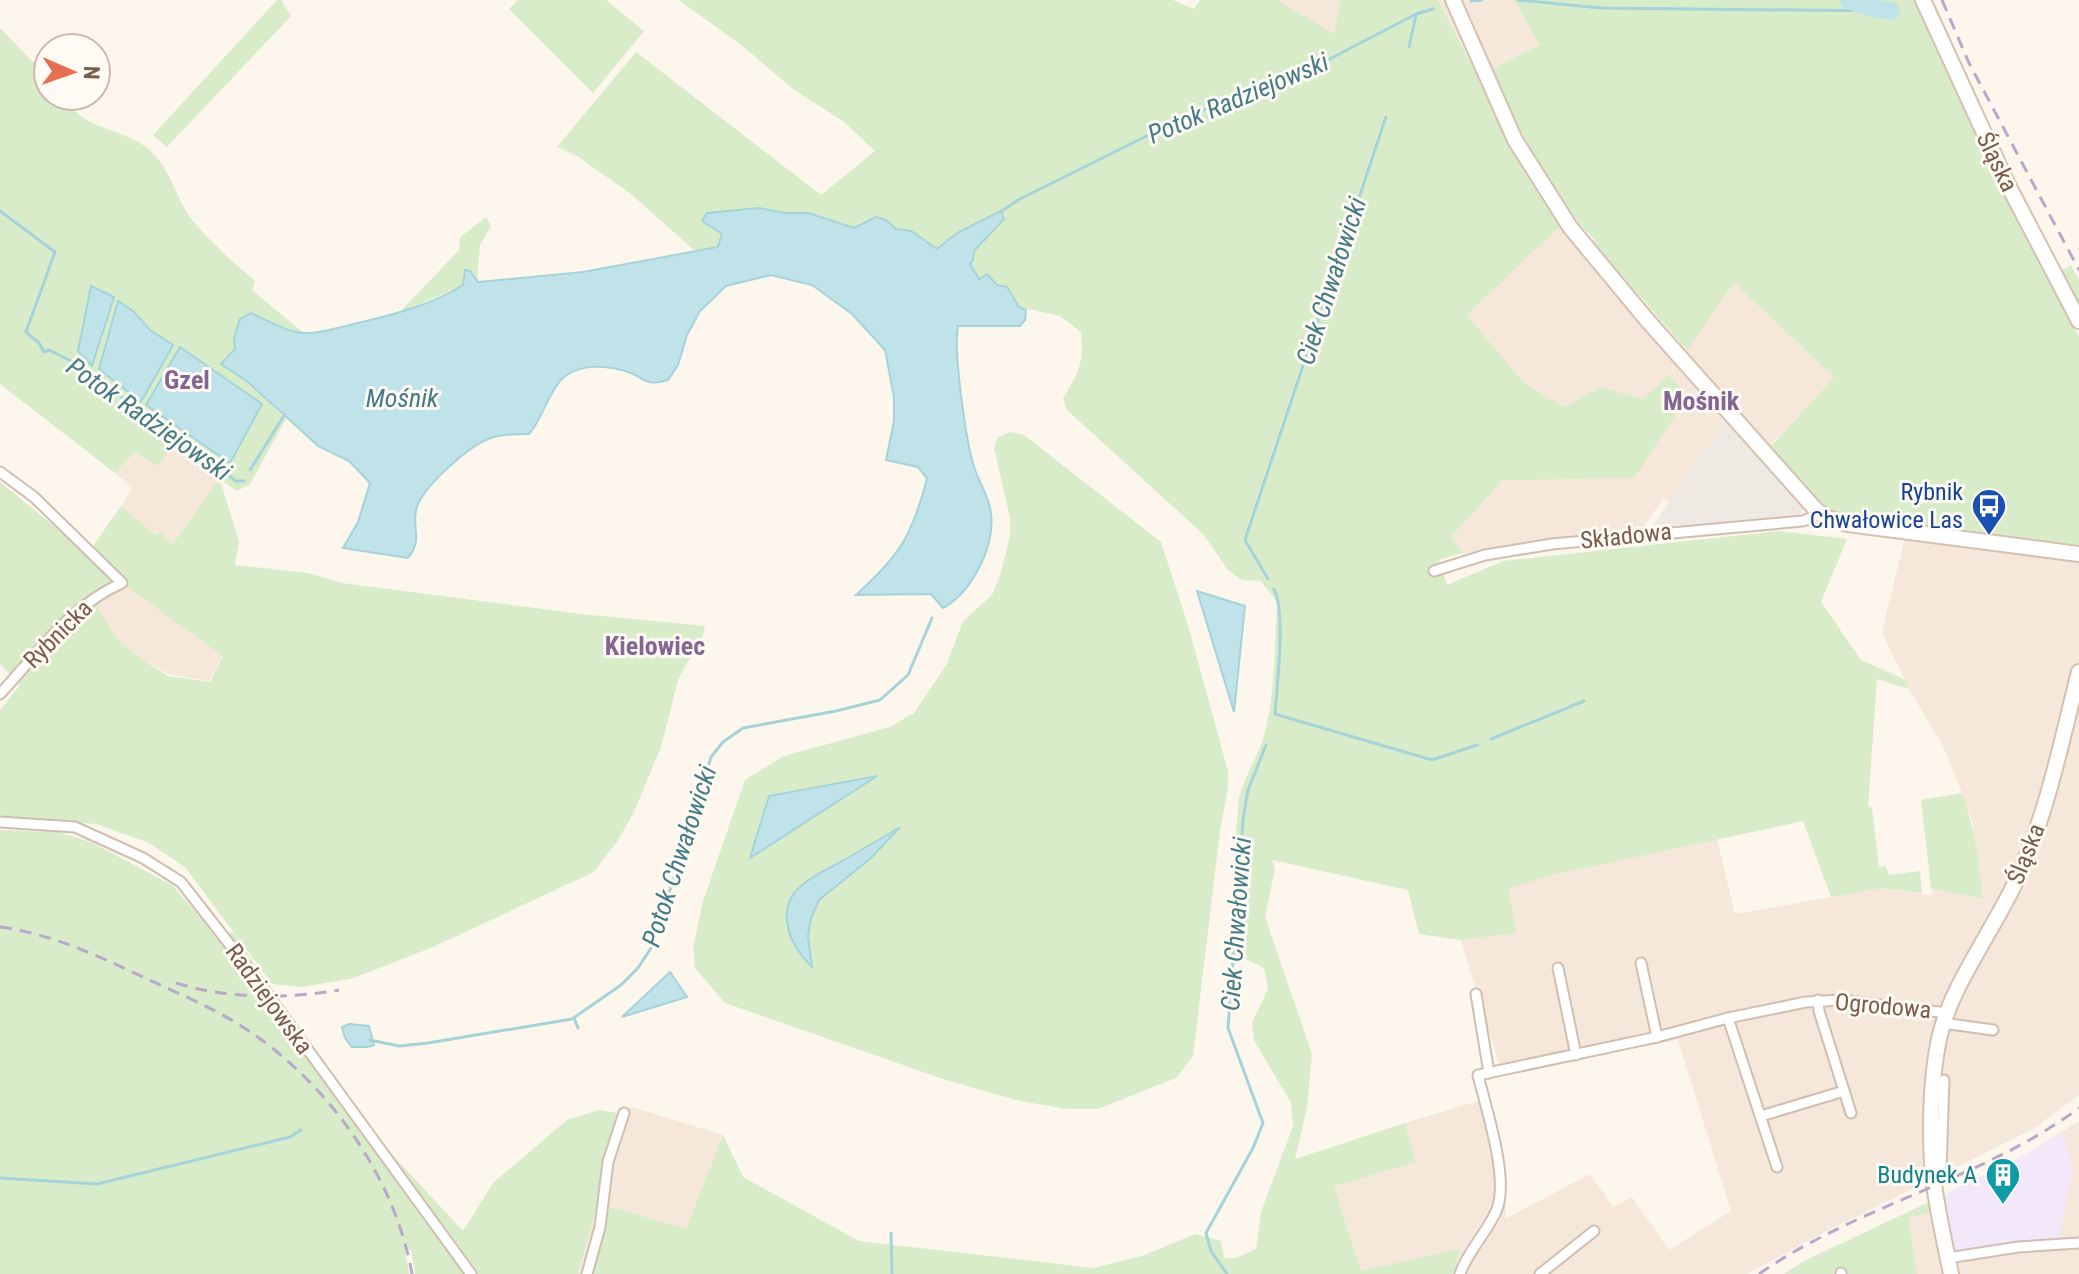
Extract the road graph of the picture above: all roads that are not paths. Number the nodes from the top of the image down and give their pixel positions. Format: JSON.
{"nodes":[{"id":1,"x":1453,"y":0,"type":"edge"},
{"id":2,"x":1923,"y":0,"type":"edge"},
{"id":3,"x":2079,"y":321,"type":"edge"},
{"id":4,"x":0,"y":472,"type":"edge"},
{"id":5,"x":1820,"y":514,"type":"junction"},
{"id":6,"x":2079,"y":554,"type":"edge"},
{"id":7,"x":1434,"y":571,"type":"dead end"},
{"id":8,"x":2079,"y":672,"type":"edge"},
{"id":9,"x":0,"y":694,"type":"edge"},
{"id":10,"x":0,"y":822,"type":"edge"},
{"id":11,"x":1641,"y":963,"type":"dead end"},
{"id":12,"x":1558,"y":968,"type":"dead end"},
{"id":13,"x":1476,"y":994,"type":"dead end"},
{"id":14,"x":1818,"y":1000,"type":"junction"},
{"id":15,"x":1728,"y":1018,"type":"junction"},
{"id":16,"x":1945,"y":1018,"type":"junction"},
{"id":17,"x":1993,"y":1030,"type":"dead end"},
{"id":18,"x":1657,"y":1037,"type":"junction"},
{"id":19,"x":1576,"y":1055,"type":"junction"},
{"id":20,"x":1489,"y":1073,"type":"junction"},
{"id":21,"x":1944,"y":1080,"type":"dead end"},
{"id":22,"x":1844,"y":1091,"type":"junction"},
{"id":23,"x":624,"y":1113,"type":"dead end"},
{"id":24,"x":1851,"y":1113,"type":"dead end"},
{"id":25,"x":1761,"y":1116,"type":"junction"},
{"id":26,"x":1777,"y":1167,"type":"dead end"},
{"id":27,"x":1933,"y":1169,"type":"junction"},
{"id":28,"x":1594,"y":1231,"type":"dead end"},
{"id":29,"x":2079,"y":1246,"type":"edge"},
{"id":30,"x":1948,"y":1258,"type":"junction"},
{"id":31,"x":471,"y":1274,"type":"edge"},
{"id":32,"x":587,"y":1274,"type":"edge"},
{"id":33,"x":1460,"y":1274,"type":"edge"},
{"id":34,"x":1540,"y":1274,"type":"edge"},
{"id":35,"x":1951,"y":1274,"type":"edge"}],
"edges":[{"from":1,"to":5,"type":"street"},
{"from":2,"to":3,"type":"street","name":"Śląska"},
{"from":4,"to":9,"type":"street","name":"Rybnicka"},
{"from":5,"to":6,"type":"street"},
{"from":5,"to":7,"type":"street","name":"Składowa"},
{"from":8,"to":16,"type":"street","name":"Śląska"},
{"from":10,"to":31,"type":"street","name":"Radziejowska"},
{"from":11,"to":18,"type":"street"},
{"from":12,"to":19,"type":"street"},
{"from":13,"to":20,"type":"street"},
{"from":14,"to":15,"type":"street","name":"Ogrodowa"},
{"from":14,"to":16,"type":"street","name":"Ogrodowa"},
{"from":14,"to":22,"type":"street","name":"Ogrodowa"},
{"from":15,"to":18,"type":"street","name":"Ogrodowa"},
{"from":15,"to":25,"type":"street"},
{"from":16,"to":17,"type":"street"},
{"from":16,"to":27,"type":"street","name":"Śląska"},
{"from":18,"to":19,"type":"street","name":"Ogrodowa"},
{"from":19,"to":20,"type":"street","name":"Ogrodowa"},
{"from":20,"to":33,"type":"street"},
{"from":21,"to":27,"type":"street","name":"Śląska"},
{"from":22,"to":24,"type":"street","name":"Ogrodowa"},
{"from":22,"to":25,"type":"street"},
{"from":23,"to":32,"type":"street"},
{"from":25,"to":26,"type":"street"},
{"from":27,"to":30,"type":"street","name":"Śląska"},
{"from":28,"to":34,"type":"street"},
{"from":29,"to":30,"type":"street"},
{"from":30,"to":35,"type":"street","name":"Śląska"}]}
